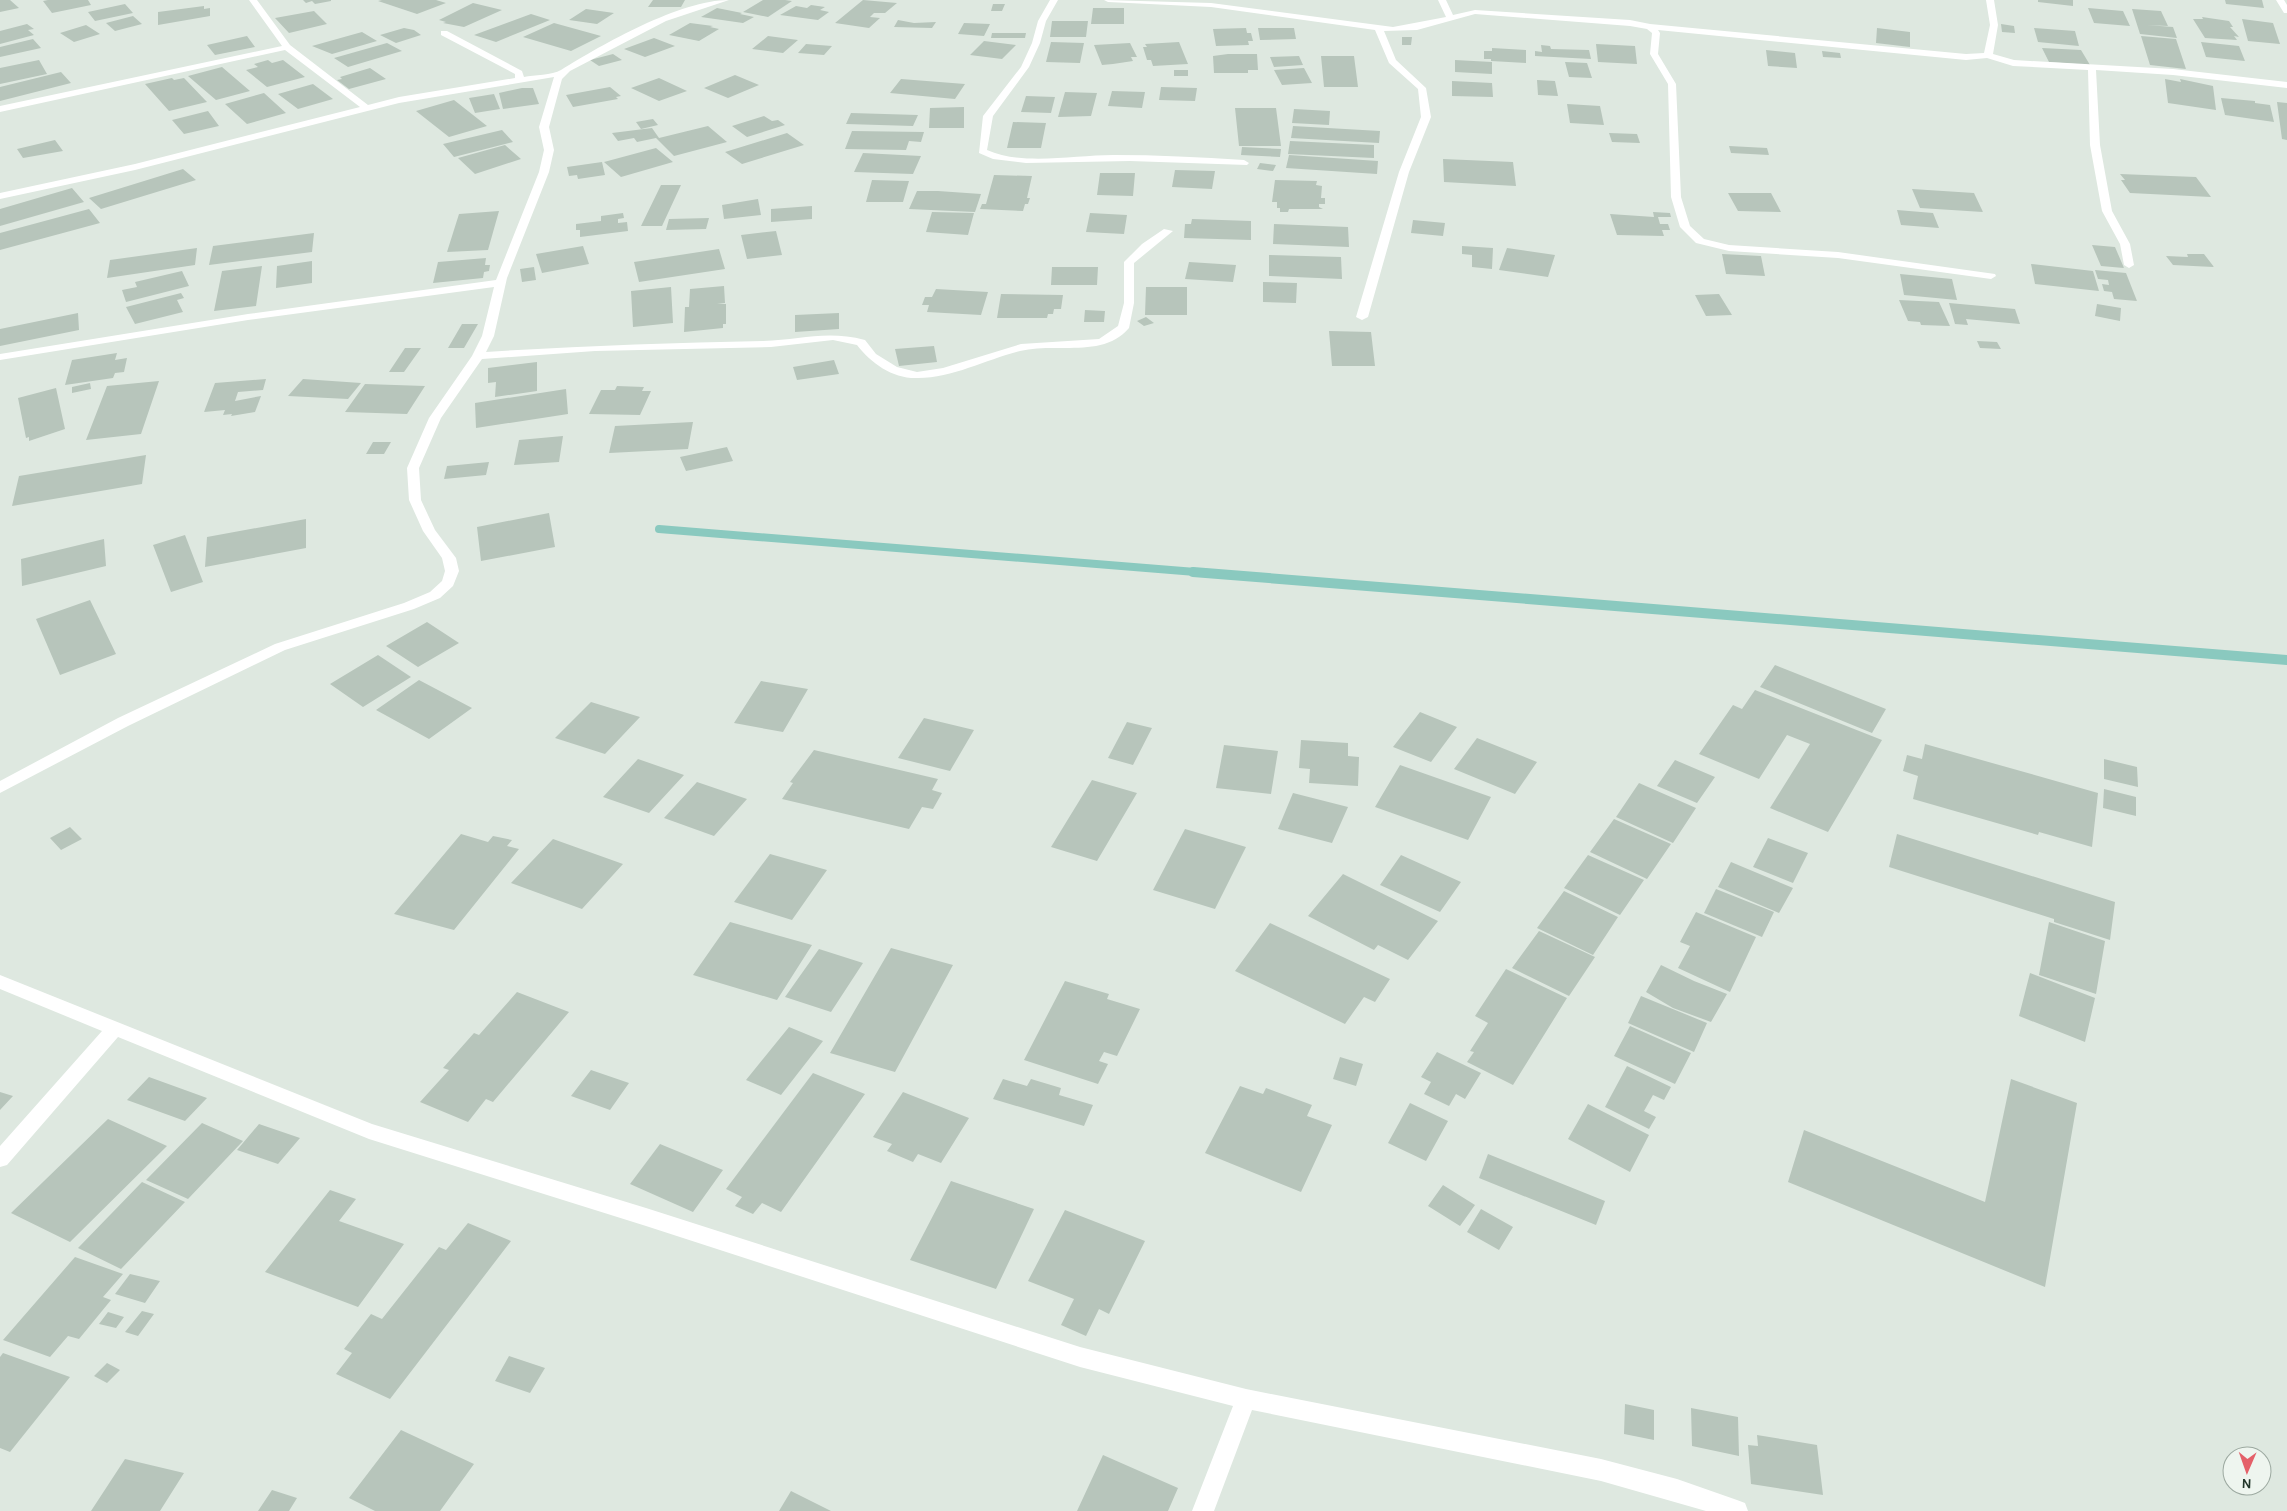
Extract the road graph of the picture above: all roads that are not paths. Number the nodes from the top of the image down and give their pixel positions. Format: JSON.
{"nodes":[{"id":1,"x":252,"y":0,"type":"edge"},
{"id":2,"x":725,"y":0,"type":"edge"},
{"id":3,"x":1054,"y":0,"type":"edge"},
{"id":4,"x":1108,"y":0,"type":"edge"},
{"id":5,"x":1442,"y":0,"type":"edge"},
{"id":6,"x":1990,"y":0,"type":"edge"},
{"id":7,"x":2280,"y":0,"type":"edge"},
{"id":8,"x":2287,"y":11,"type":"edge"},
{"id":9,"x":1450,"y":16,"type":"junction"},
{"id":10,"x":1650,"y":27,"type":"junction"},
{"id":11,"x":1379,"y":29,"type":"junction"},
{"id":12,"x":444,"y":33,"type":"dead end"},
{"id":13,"x":287,"y":47,"type":"junction"},
{"id":14,"x":1988,"y":55,"type":"junction"},
{"id":15,"x":2092,"y":69,"type":"junction"},
{"id":16,"x":560,"y":73,"type":"junction"},
{"id":17,"x":520,"y":81,"type":"junction"},
{"id":18,"x":2287,"y":85,"type":"edge"},
{"id":19,"x":365,"y":107,"type":"junction"},
{"id":20,"x":0,"y":109,"type":"edge"},
{"id":21,"x":1244,"y":163,"type":"dead end"},
{"id":22,"x":0,"y":196,"type":"edge"},
{"id":23,"x":1168,"y":232,"type":"dead end"},
{"id":24,"x":2129,"y":264,"type":"dead end"},
{"id":25,"x":1991,"y":276,"type":"dead end"},
{"id":26,"x":502,"y":283,"type":"junction"},
{"id":27,"x":1362,"y":317,"type":"dead end"},
{"id":28,"x":478,"y":356,"type":"junction"},
{"id":29,"x":0,"y":357,"type":"edge"},
{"id":30,"x":0,"y":788,"type":"edge"},
{"id":31,"x":0,"y":982,"type":"edge"},
{"id":32,"x":115,"y":1028,"type":"junction"},
{"id":33,"x":0,"y":1159,"type":"edge"},
{"id":34,"x":1246,"y":1399,"type":"junction"},
{"id":35,"x":1203,"y":1511,"type":"edge"},
{"id":36,"x":1737,"y":1511,"type":"edge"}],
"edges":[{"from":1,"to":13,"type":"street"},
{"from":2,"to":16,"type":"street"},
{"from":3,"to":21,"type":"street"},
{"from":4,"to":11,"type":"street"},
{"from":5,"to":9,"type":"street"},
{"from":6,"to":14,"type":"street"},
{"from":7,"to":8,"type":"street"},
{"from":9,"to":10,"type":"street"},
{"from":9,"to":11,"type":"street"},
{"from":10,"to":14,"type":"street"},
{"from":10,"to":25,"type":"street"},
{"from":11,"to":27,"type":"street"},
{"from":12,"to":17,"type":"street"},
{"from":13,"to":19,"type":"street"},
{"from":13,"to":20,"type":"street"},
{"from":14,"to":15,"type":"street"},
{"from":15,"to":18,"type":"street"},
{"from":15,"to":24,"type":"street"},
{"from":16,"to":17,"type":"street"},
{"from":16,"to":26,"type":"street"},
{"from":17,"to":19,"type":"street"},
{"from":19,"to":22,"type":"street"},
{"from":23,"to":28,"type":"street"},
{"from":26,"to":28,"type":"street"},
{"from":26,"to":29,"type":"street"},
{"from":28,"to":30,"type":"street"},
{"from":31,"to":32,"type":"street"},
{"from":32,"to":33,"type":"street"},
{"from":32,"to":34,"type":"street"},
{"from":34,"to":35,"type":"street"},
{"from":34,"to":36,"type":"street"}]}
